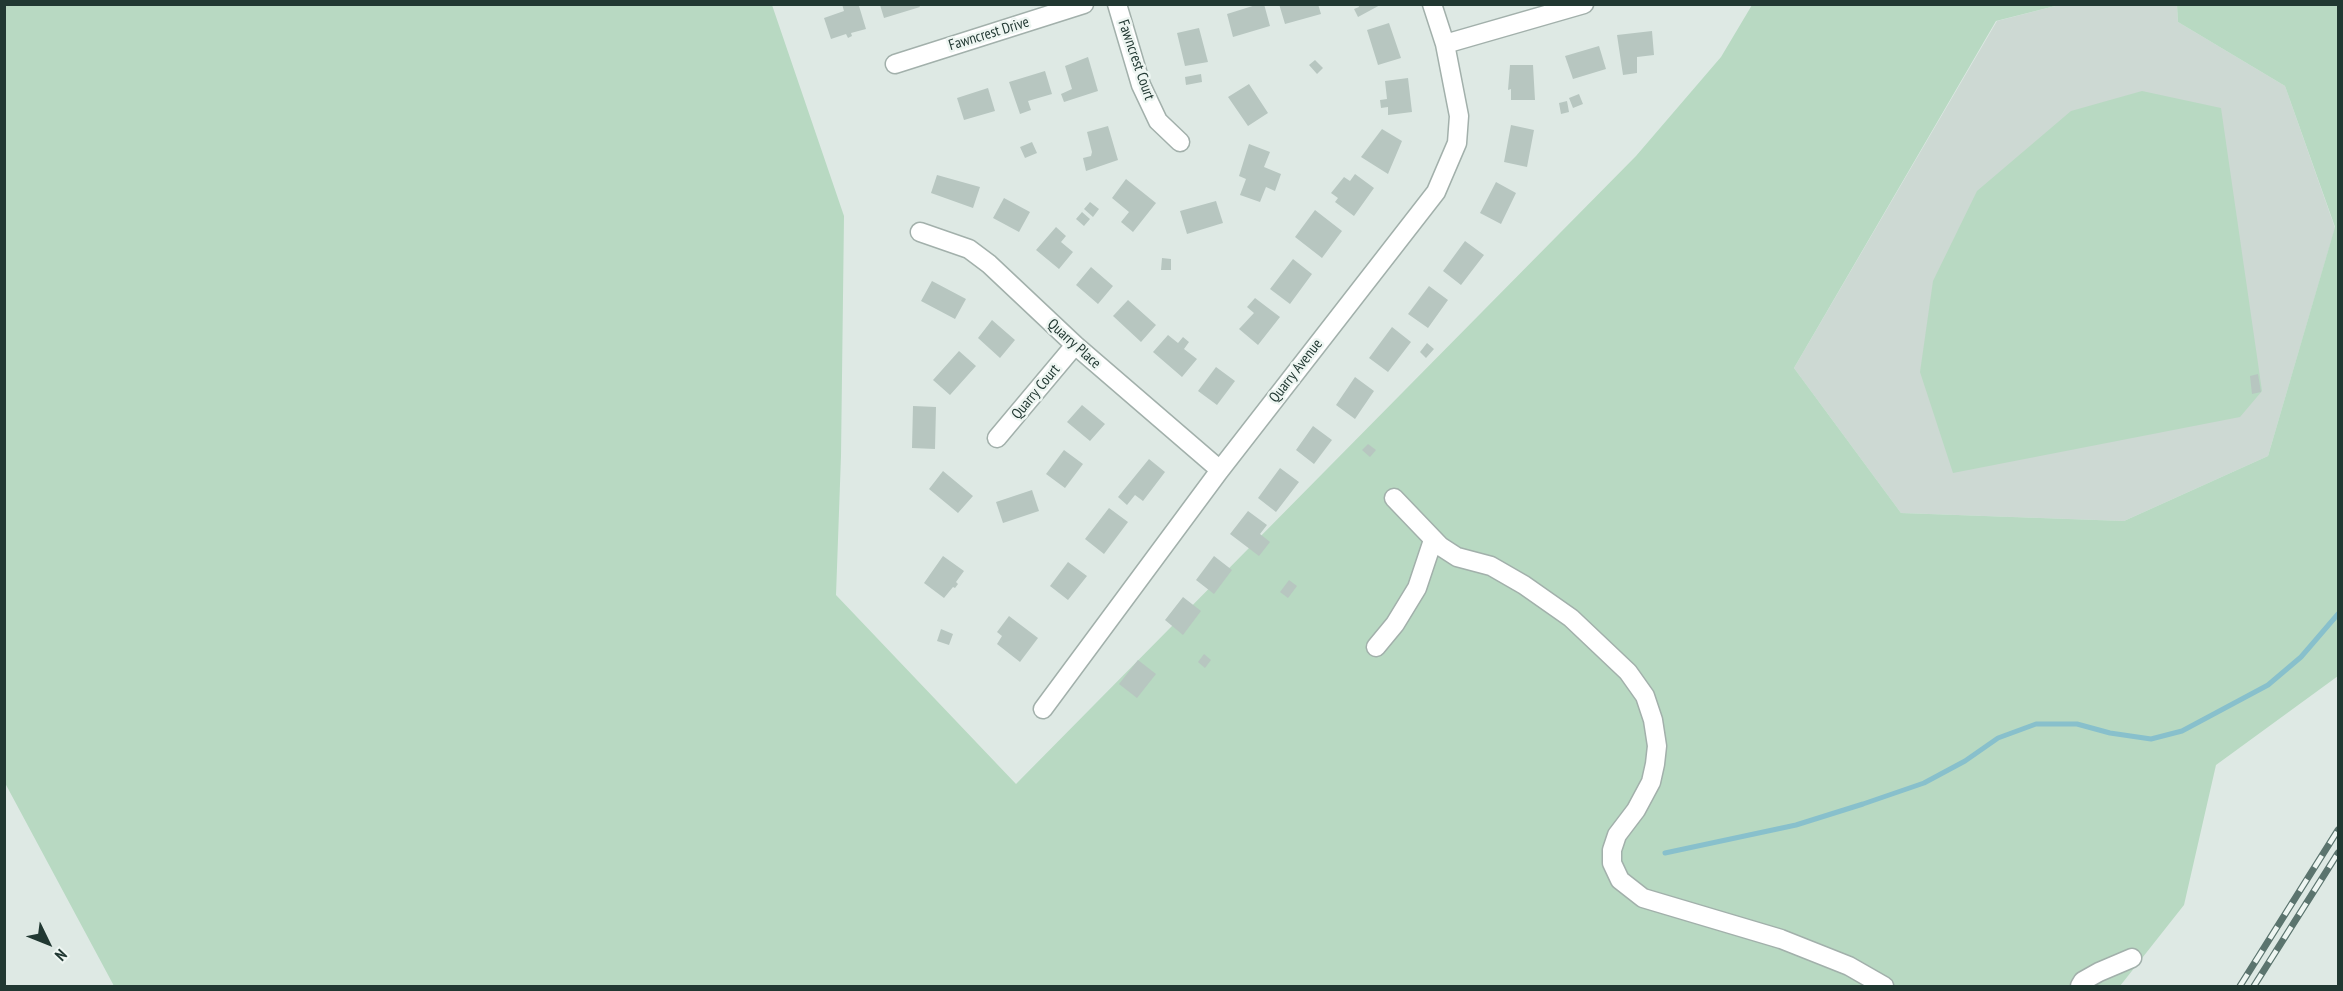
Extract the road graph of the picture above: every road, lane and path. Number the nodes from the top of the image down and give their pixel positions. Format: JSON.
{"nodes":[{"id":1,"x":1084,"y":4,"type":"edge"},
{"id":2,"x":1117,"y":4,"type":"edge"},
{"id":3,"x":1432,"y":4,"type":"edge"},
{"id":4,"x":1584,"y":4,"type":"edge"},
{"id":5,"x":1445,"y":44,"type":"junction"},
{"id":6,"x":895,"y":64,"type":"dead end"},
{"id":7,"x":1180,"y":142,"type":"dead end"},
{"id":8,"x":920,"y":232,"type":"dead end"},
{"id":9,"x":1075,"y":345,"type":"junction"},
{"id":10,"x":997,"y":438,"type":"dead end"},
{"id":11,"x":1220,"y":470,"type":"junction"},
{"id":12,"x":1394,"y":498,"type":"dead end"},
{"id":13,"x":1433,"y":540,"type":"junction"},
{"id":14,"x":1376,"y":648,"type":"dead end"},
{"id":15,"x":1043,"y":709,"type":"dead end"},
{"id":16,"x":2132,"y":958,"type":"dead end"},
{"id":17,"x":1884,"y":987,"type":"edge"},
{"id":18,"x":2080,"y":987,"type":"edge"}],
"edges":[{"from":1,"to":6,"type":"street","name":"Fawncrest Drive"},
{"from":2,"to":7,"type":"street","name":"Fawncrest Court"},
{"from":3,"to":5,"type":"street","name":"Quarry Avenue"},
{"from":4,"to":5,"type":"street"},
{"from":5,"to":11,"type":"street","name":"Quarry Avenue"},
{"from":8,"to":9,"type":"street","name":"Quarry Place"},
{"from":9,"to":10,"type":"street","name":"Quarry Court"},
{"from":9,"to":11,"type":"street","name":"Quarry Place"},
{"from":11,"to":15,"type":"street","name":"Quarry Avenue"},
{"from":12,"to":13,"type":"street"},
{"from":13,"to":14,"type":"street"},
{"from":13,"to":17,"type":"street"},
{"from":16,"to":18,"type":"street"}]}
